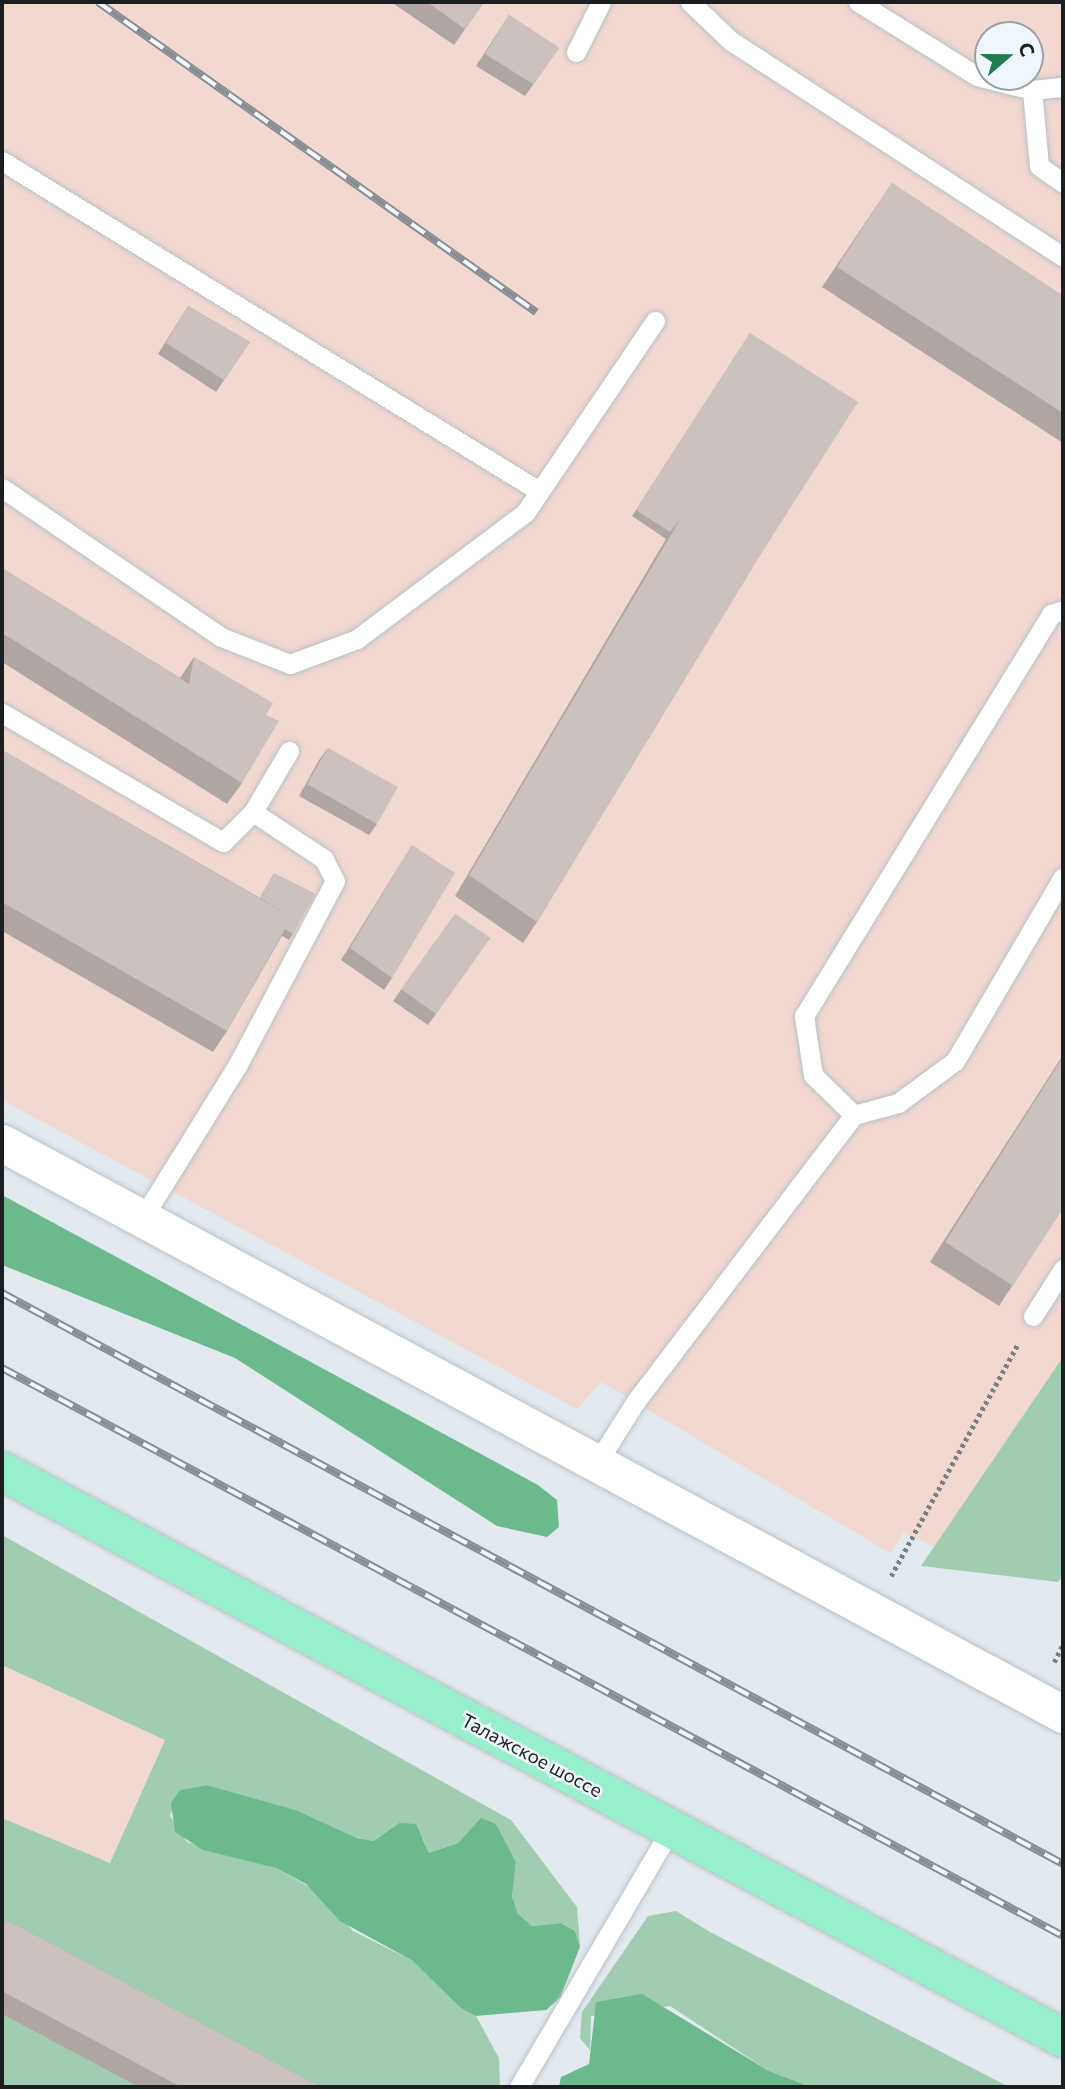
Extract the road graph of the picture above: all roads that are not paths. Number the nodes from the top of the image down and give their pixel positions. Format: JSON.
{"nodes":[{"id":1,"x":601,"y":2,"type":"edge"},
{"id":2,"x":690,"y":2,"type":"edge"},
{"id":3,"x":858,"y":2,"type":"edge"},
{"id":4,"x":576,"y":52,"type":"dead end"},
{"id":5,"x":974,"y":74,"type":"edge"},
{"id":6,"x":1063,"y":87,"type":"edge"},
{"id":7,"x":1044,"y":89,"type":"edge"},
{"id":8,"x":1032,"y":91,"type":"edge"},
{"id":9,"x":2,"y":162,"type":"edge"},
{"id":10,"x":1063,"y":183,"type":"edge"},
{"id":11,"x":1063,"y":257,"type":"edge"},
{"id":12,"x":655,"y":321,"type":"dead end"},
{"id":13,"x":2,"y":488,"type":"edge"},
{"id":14,"x":539,"y":491,"type":"junction"},
{"id":15,"x":1063,"y":610,"type":"edge"},
{"id":16,"x":2,"y":713,"type":"edge"},
{"id":17,"x":289,"y":751,"type":"dead end"},
{"id":18,"x":253,"y":812,"type":"junction"},
{"id":19,"x":1062,"y":882,"type":"edge"},
{"id":20,"x":853,"y":1115,"type":"junction"},
{"id":21,"x":2,"y":1143,"type":"edge"},
{"id":22,"x":142,"y":1219,"type":"junction"},
{"id":23,"x":1063,"y":1269,"type":"edge"},
{"id":24,"x":1032,"y":1316,"type":"road end"},
{"id":25,"x":598,"y":1461,"type":"junction"},
{"id":26,"x":2,"y":1471,"type":"edge"},
{"id":27,"x":1063,"y":1714,"type":"edge"},
{"id":28,"x":671,"y":1829,"type":"junction"},
{"id":29,"x":1063,"y":2038,"type":"edge"},
{"id":30,"x":519,"y":2087,"type":"edge"}],
"edges":[{"from":1,"to":4,"type":"lane"},
{"from":2,"to":11,"type":"lane"},
{"from":3,"to":5,"type":"lane"},
{"from":6,"to":7,"type":"lane"},
{"from":8,"to":10,"type":"lane"},
{"from":9,"to":14,"type":"lane"},
{"from":12,"to":14,"type":"lane"},
{"from":13,"to":14,"type":"lane"},
{"from":15,"to":20,"type":"lane"},
{"from":16,"to":18,"type":"lane"},
{"from":17,"to":18,"type":"lane"},
{"from":18,"to":22,"type":"lane"},
{"from":19,"to":20,"type":"lane"},
{"from":20,"to":25,"type":"lane"},
{"from":21,"to":22,"type":"street"},
{"from":22,"to":25,"type":"street"},
{"from":23,"to":24,"type":"lane"},
{"from":25,"to":27,"type":"street"},
{"from":26,"to":28,"type":"main road","name":"Талажское шоссе"},
{"from":28,"to":29,"type":"main road","name":"Талажское шоссе"},
{"from":28,"to":30,"type":"lane"}]}
